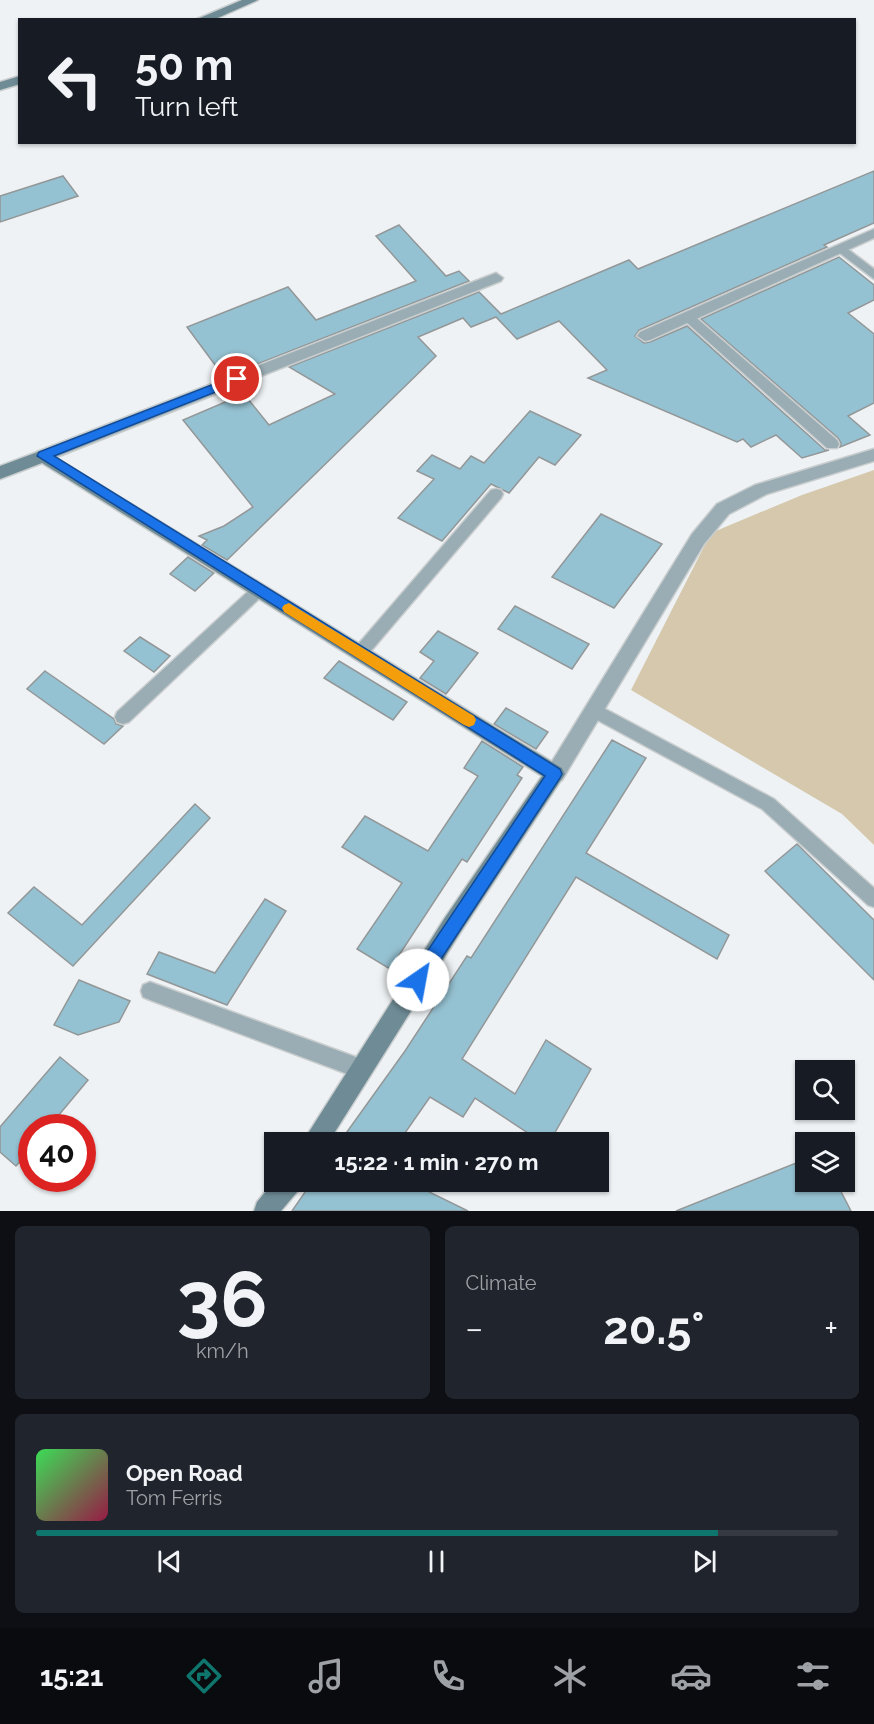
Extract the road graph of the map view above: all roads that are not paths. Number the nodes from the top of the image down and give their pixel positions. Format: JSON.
{"nodes":[{"id":1,"x":252,"y":0,"type":"edge"},
{"id":2,"x":206,"y":18,"type":"edge"},
{"id":3,"x":18,"y":81,"type":"edge"},
{"id":4,"x":0,"y":86,"type":"edge"},
{"id":5,"x":874,"y":233,"type":"edge"},
{"id":6,"x":841,"y":248,"type":"junction"},
{"id":7,"x":874,"y":275,"type":"edge"},
{"id":8,"x":496,"y":278,"type":"dead end"},
{"id":9,"x":688,"y":317,"type":"junction"},
{"id":10,"x":645,"y":336,"type":"dead end"},
{"id":11,"x":832,"y":444,"type":"dead end"},
{"id":12,"x":874,"y":455,"type":"edge"},
{"id":13,"x":43,"y":456,"type":"junction"},
{"id":14,"x":0,"y":473,"type":"edge"},
{"id":15,"x":496,"y":494,"type":"dead end"},
{"id":16,"x":259,"y":590,"type":"junction"},
{"id":17,"x":360,"y":653,"type":"junction"},
{"id":18,"x":594,"y":710,"type":"junction"},
{"id":19,"x":123,"y":717,"type":"dead end"},
{"id":20,"x":555,"y":774,"type":"junction"},
{"id":21,"x":874,"y":899,"type":"edge"},
{"id":22,"x":150,"y":991,"type":"dead end"},
{"id":23,"x":361,"y":1069,"type":"junction"},
{"id":24,"x":321,"y":1132,"type":"edge"},
{"id":25,"x":281,"y":1192,"type":"edge"},
{"id":26,"x":266,"y":1211,"type":"edge"}],
"edges":[{"from":1,"to":2,"type":"street"},
{"from":3,"to":4,"type":"street"},
{"from":5,"to":6,"type":"street"},
{"from":6,"to":7,"type":"lane"},
{"from":6,"to":9,"type":"street"},
{"from":8,"to":13,"type":"street"},
{"from":9,"to":10,"type":"street"},
{"from":9,"to":11,"type":"lane"},
{"from":12,"to":18,"type":"street"},
{"from":13,"to":14,"type":"street"},
{"from":13,"to":16,"type":"street"},
{"from":15,"to":17,"type":"lane"},
{"from":16,"to":17,"type":"street"},
{"from":16,"to":19,"type":"lane"},
{"from":17,"to":20,"type":"street"},
{"from":18,"to":20,"type":"street"},
{"from":18,"to":21,"type":"lane"},
{"from":20,"to":23,"type":"street"},
{"from":22,"to":23,"type":"lane"},
{"from":23,"to":24,"type":"street"},
{"from":25,"to":26,"type":"street"}]}
